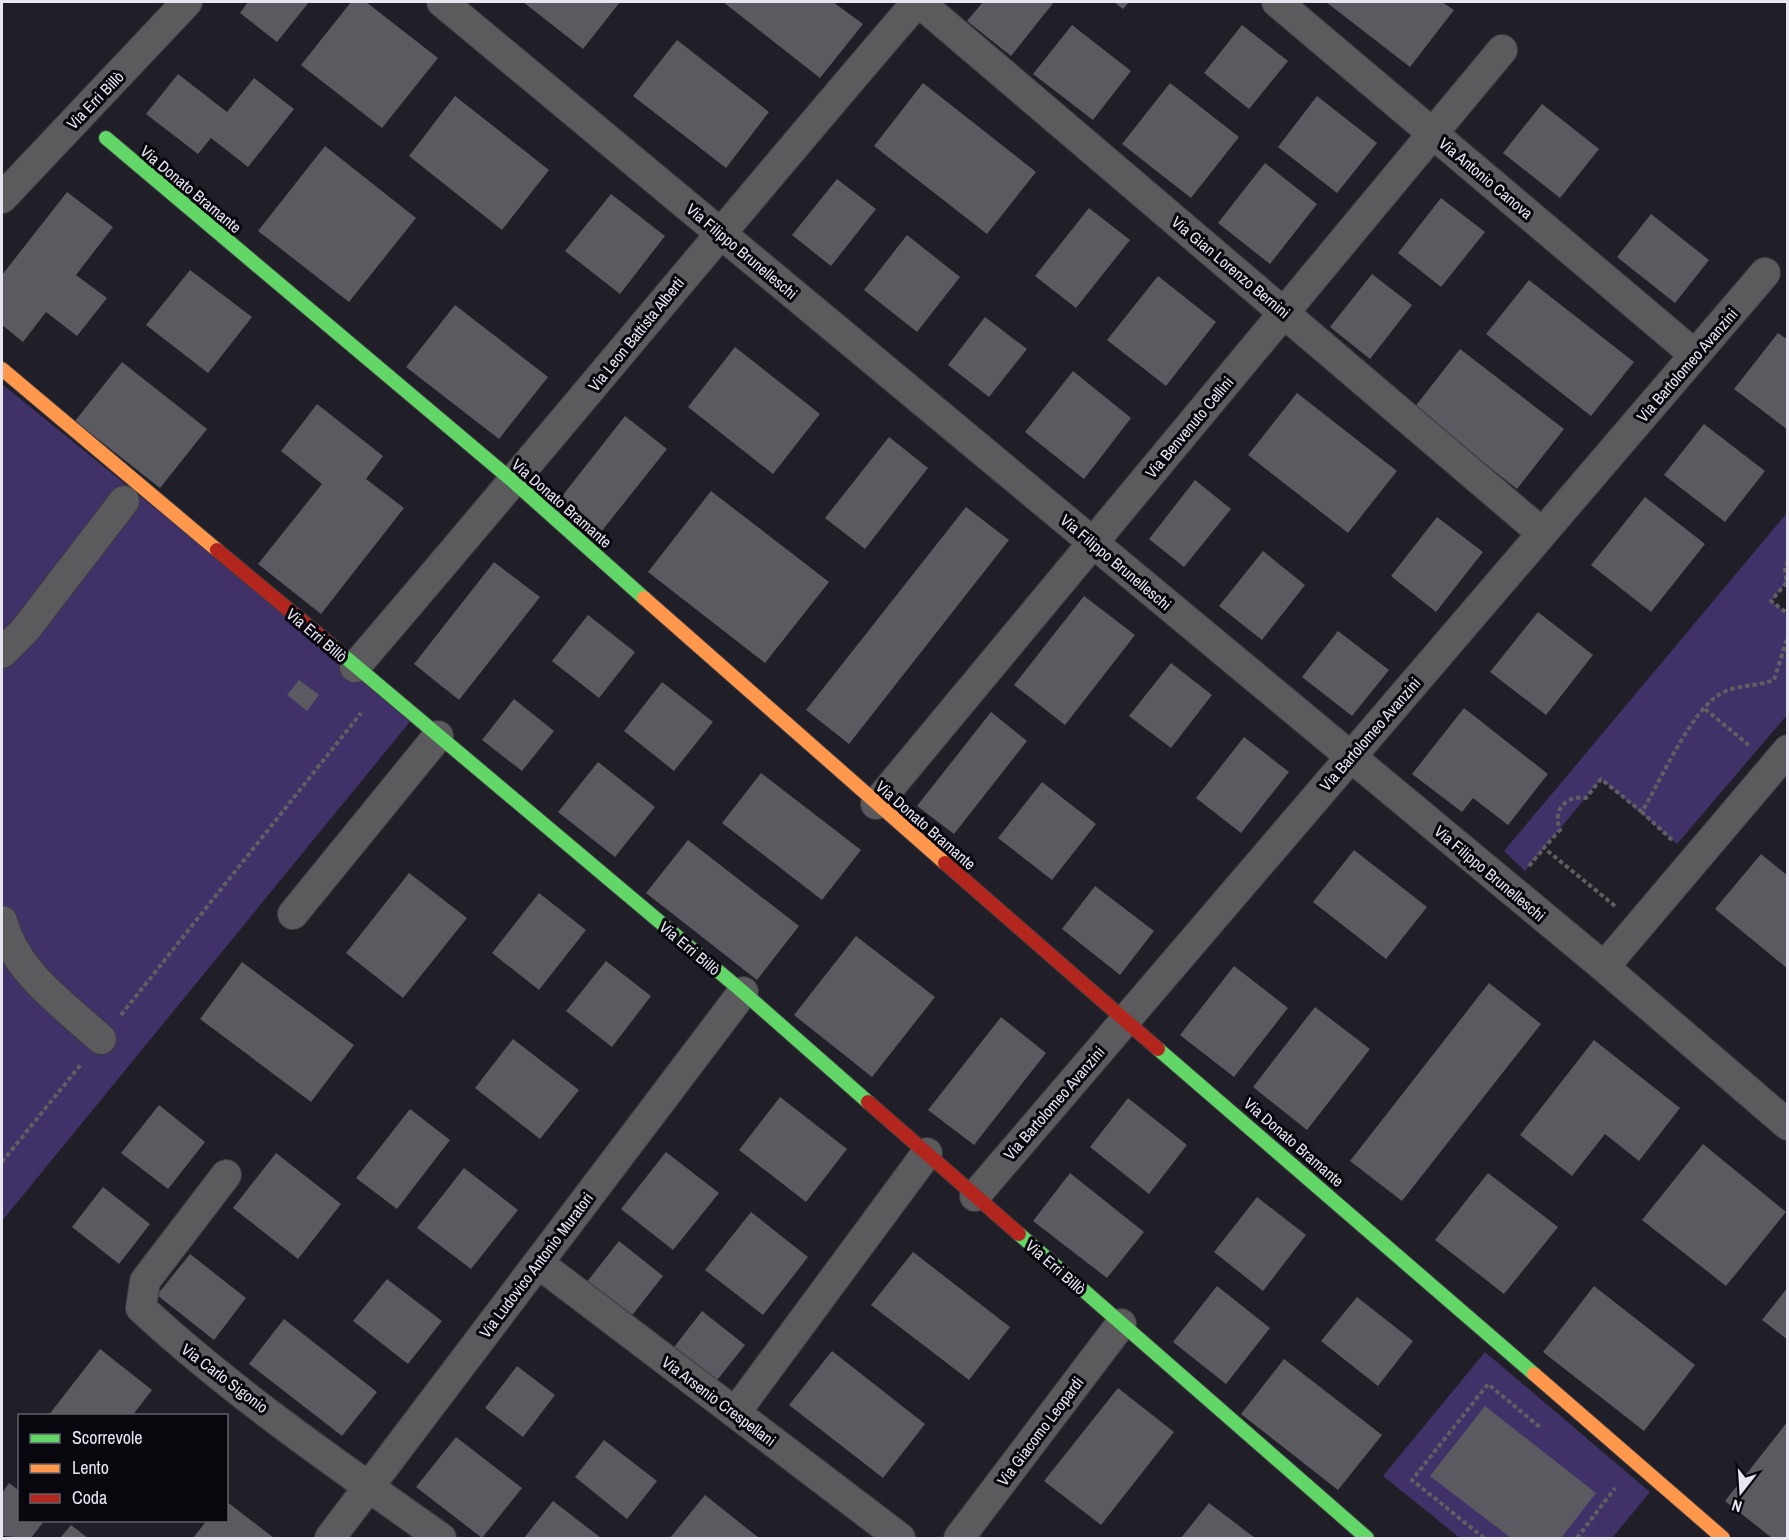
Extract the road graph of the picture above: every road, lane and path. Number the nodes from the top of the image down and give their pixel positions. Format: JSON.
{"nodes":[{"id":1,"x":187,"y":2,"type":"edge"},
{"id":2,"x":442,"y":2,"type":"edge"},
{"id":3,"x":918,"y":2,"type":"edge"},
{"id":4,"x":1277,"y":2,"type":"edge"},
{"id":5,"x":1502,"y":50,"type":"dead end"},
{"id":6,"x":1433,"y":134,"type":"junction"},
{"id":7,"x":106,"y":138,"type":"dead end"},
{"id":8,"x":2,"y":198,"type":"edge"},
{"id":9,"x":720,"y":232,"type":"junction"},
{"id":10,"x":1765,"y":273,"type":"dead end"},
{"id":11,"x":1284,"y":313,"type":"junction"},
{"id":12,"x":1695,"y":355,"type":"junction"},
{"id":13,"x":2,"y":369,"type":"edge"},
{"id":14,"x":514,"y":482,"type":"junction"},
{"id":15,"x":124,"y":501,"type":"dead end"},
{"id":16,"x":1542,"y":533,"type":"junction"},
{"id":17,"x":1093,"y":543,"type":"junction"},
{"id":18,"x":1788,"y":561,"type":"edge"},
{"id":19,"x":1788,"y":614,"type":"edge"},
{"id":20,"x":1788,"y":636,"type":"edge"},
{"id":21,"x":2,"y":653,"type":"edge"},
{"id":22,"x":355,"y":667,"type":"junction"},
{"id":23,"x":381,"y":688,"type":"junction"},
{"id":24,"x":1705,"y":709,"type":"junction"},
{"id":25,"x":438,"y":736,"type":"junction"},
{"id":26,"x":1788,"y":750,"type":"edge"},
{"id":27,"x":1757,"y":751,"type":"dead end"},
{"id":28,"x":1351,"y":757,"type":"junction"},
{"id":29,"x":876,"y":804,"type":"junction"},
{"id":30,"x":1642,"y":812,"type":"junction"},
{"id":31,"x":1677,"y":844,"type":"dead end"},
{"id":32,"x":1544,"y":848,"type":"junction"},
{"id":33,"x":1525,"y":871,"type":"dead end"},
{"id":34,"x":1621,"y":911,"type":"dead end"},
{"id":35,"x":293,"y":914,"type":"dead end"},
{"id":36,"x":2,"y":921,"type":"edge"},
{"id":37,"x":1604,"y":967,"type":"junction"},
{"id":38,"x":743,"y":992,"type":"junction"},
{"id":39,"x":1126,"y":1019,"type":"junction"},
{"id":40,"x":101,"y":1039,"type":"junction"},
{"id":41,"x":1788,"y":1125,"type":"edge"},
{"id":42,"x":927,"y":1153,"type":"junction"},
{"id":43,"x":2,"y":1162,"type":"edge"},
{"id":44,"x":226,"y":1175,"type":"dead end"},
{"id":45,"x":975,"y":1196,"type":"junction"},
{"id":46,"x":537,"y":1263,"type":"junction"},
{"id":47,"x":1121,"y":1324,"type":"junction"},
{"id":48,"x":735,"y":1413,"type":"junction"},
{"id":49,"x":1543,"y":1430,"type":"dead end"},
{"id":50,"x":1607,"y":1483,"type":"dead end"},
{"id":51,"x":370,"y":1488,"type":"junction"},
{"id":52,"x":330,"y":1539,"type":"edge"},
{"id":53,"x":441,"y":1539,"type":"edge"},
{"id":54,"x":900,"y":1539,"type":"edge"},
{"id":55,"x":959,"y":1539,"type":"edge"},
{"id":56,"x":1367,"y":1539,"type":"edge"},
{"id":57,"x":1484,"y":1539,"type":"edge"},
{"id":58,"x":1577,"y":1539,"type":"edge"},
{"id":59,"x":1723,"y":1539,"type":"edge"}],
"edges":[{"from":1,"to":8,"type":"street","name":"Via Erri Billò"},
{"from":2,"to":9,"type":"street","name":"Via Filippo Brunelleschi"},
{"from":3,"to":9,"type":"street","name":"Via Leon Battista Alberti"},
{"from":3,"to":11,"type":"street","name":"Via Gian Lorenzo Bernini"},
{"from":4,"to":6,"type":"street","name":"Via Antonio Canova"},
{"from":5,"to":6,"type":"street","name":"Via Benvenuto Cellini"},
{"from":6,"to":11,"type":"street","name":"Via Benvenuto Cellini"},
{"from":6,"to":12,"type":"street","name":"Via Antonio Canova"},
{"from":7,"to":14,"type":"street","name":"Via Donato Bramante"},
{"from":9,"to":14,"type":"street","name":"Via Leon Battista Alberti"},
{"from":9,"to":17,"type":"street","name":"Via Filippo Brunelleschi"},
{"from":10,"to":12,"type":"street","name":"Via Bartolomeo Avanzini"},
{"from":11,"to":16,"type":"street","name":"Via Gian Lorenzo Bernini"},
{"from":11,"to":17,"type":"street","name":"Via Benvenuto Cellini"},
{"from":12,"to":16,"type":"street","name":"Via Bartolomeo Avanzini"},
{"from":13,"to":22,"type":"street","name":"Via Erri Billò"},
{"from":14,"to":22,"type":"street","name":"Via Leon Battista Alberti"},
{"from":14,"to":29,"type":"street","name":"Via Donato Bramante"},
{"from":15,"to":21,"type":"street"},
{"from":16,"to":28,"type":"street","name":"Via Bartolomeo Avanzini"},
{"from":17,"to":28,"type":"street","name":"Via Filippo Brunelleschi"},
{"from":17,"to":29,"type":"street","name":"Via Benvenuto Cellini"},
{"from":18,"to":19,"type":"path"},
{"from":20,"to":24,"type":"path"},
{"from":22,"to":23,"type":"street","name":"Via Erri Billò"},
{"from":23,"to":25,"type":"street","name":"Via Erri Billò"},
{"from":23,"to":40,"type":"path"},
{"from":24,"to":27,"type":"path"},
{"from":24,"to":30,"type":"path"},
{"from":25,"to":35,"type":"street"},
{"from":25,"to":38,"type":"street","name":"Via Erri Billò"},
{"from":26,"to":37,"type":"street"},
{"from":28,"to":37,"type":"street","name":"Via Filippo Brunelleschi"},
{"from":28,"to":39,"type":"street","name":"Via Bartolomeo Avanzini"},
{"from":29,"to":39,"type":"street","name":"Via Donato Bramante"},
{"from":30,"to":31,"type":"path"},
{"from":30,"to":32,"type":"path"},
{"from":32,"to":33,"type":"path"},
{"from":32,"to":34,"type":"path"},
{"from":36,"to":40,"type":"street"},
{"from":37,"to":41,"type":"street","name":"Via Filippo Brunelleschi"},
{"from":38,"to":42,"type":"street","name":"Via Erri Billò"},
{"from":38,"to":46,"type":"street","name":"Via Ludovico Antonio Muratori"},
{"from":39,"to":45,"type":"street","name":"Via Bartolomeo Avanzini"},
{"from":39,"to":59,"type":"street","name":"Via Donato Bramante"},
{"from":40,"to":43,"type":"path"},
{"from":42,"to":45,"type":"street","name":"Via Erri Billò"},
{"from":42,"to":48,"type":"street"},
{"from":44,"to":51,"type":"street","name":"Via Carlo Sigonio"},
{"from":45,"to":47,"type":"street","name":"Via Erri Billò"},
{"from":46,"to":48,"type":"street","name":"Via Arsenio Crespellani"},
{"from":46,"to":51,"type":"street","name":"Via Ludovico Antonio Muratori"},
{"from":47,"to":55,"type":"street","name":"Via Giacomo Leopardi"},
{"from":47,"to":56,"type":"street","name":"Via Erri Billò"},
{"from":48,"to":54,"type":"street","name":"Via Arsenio Crespellani"},
{"from":49,"to":57,"type":"path"},
{"from":50,"to":58,"type":"path"},
{"from":51,"to":52,"type":"street","name":"Via Ludovico Antonio Muratori"},
{"from":51,"to":53,"type":"street","name":"Via Carlo Sigonio"}]}
